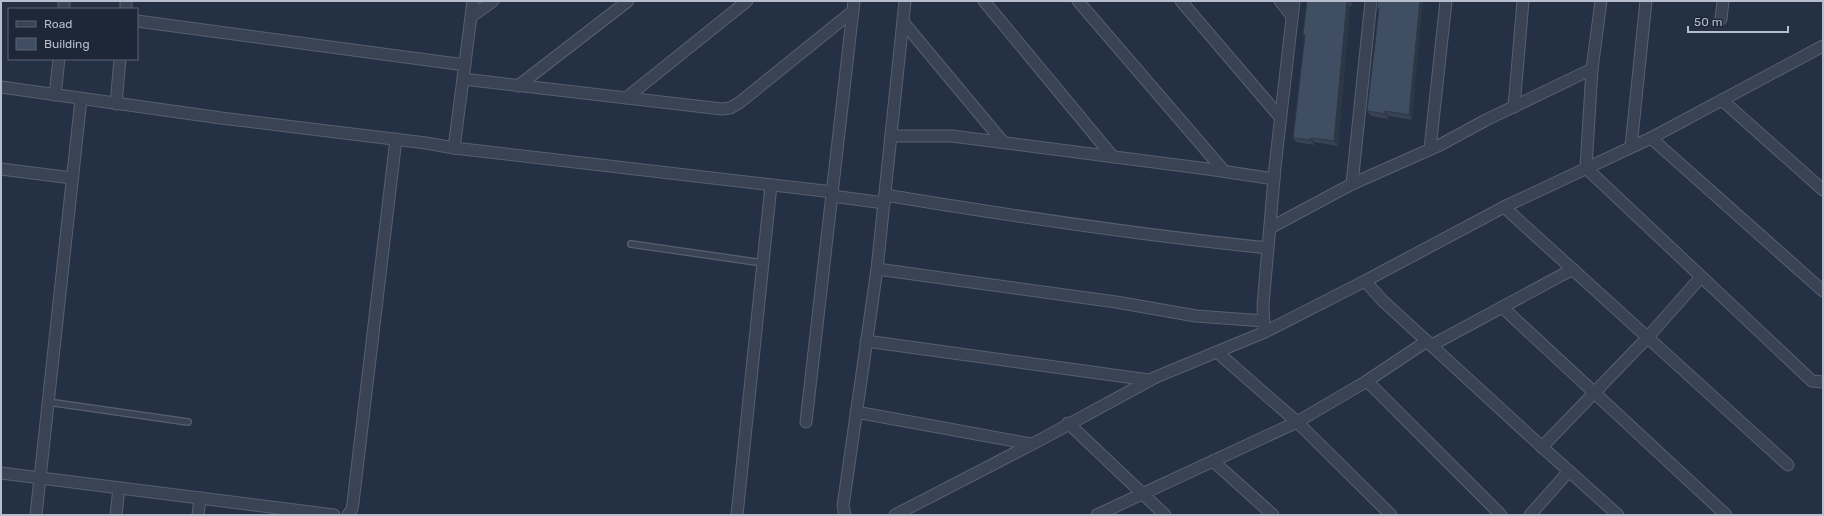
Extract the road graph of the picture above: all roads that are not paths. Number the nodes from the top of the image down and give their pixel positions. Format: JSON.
{"nodes":[{"id":1,"x":473,"y":1,"type":"edge"},
{"id":2,"x":493,"y":1,"type":"edge"},
{"id":3,"x":628,"y":1,"type":"edge"},
{"id":4,"x":747,"y":1,"type":"edge"},
{"id":5,"x":905,"y":1,"type":"edge"},
{"id":6,"x":984,"y":1,"type":"edge"},
{"id":7,"x":1078,"y":1,"type":"edge"},
{"id":8,"x":1181,"y":1,"type":"edge"},
{"id":9,"x":1280,"y":1,"type":"edge"},
{"id":10,"x":1294,"y":1,"type":"edge"},
{"id":11,"x":1371,"y":1,"type":"edge"},
{"id":12,"x":1446,"y":1,"type":"edge"},
{"id":13,"x":1523,"y":1,"type":"edge"},
{"id":14,"x":1601,"y":1,"type":"edge"},
{"id":15,"x":1646,"y":1,"type":"edge"},
{"id":16,"x":1723,"y":1,"type":"edge"},
{"id":17,"x":853,"y":6,"type":"edge"},
{"id":18,"x":472,"y":16,"type":"junction"},
{"id":19,"x":1292,"y":16,"type":"junction"},
{"id":20,"x":1721,"y":19,"type":"dead end"},
{"id":21,"x":138,"y":21,"type":"edge"},
{"id":22,"x":903,"y":22,"type":"junction"},
{"id":23,"x":1823,"y":46,"type":"edge"},
{"id":24,"x":59,"y":60,"type":"edge"},
{"id":25,"x":120,"y":60,"type":"edge"},
{"id":26,"x":465,"y":65,"type":"junction"},
{"id":27,"x":1592,"y":69,"type":"junction"},
{"id":28,"x":463,"y":80,"type":"junction"},
{"id":29,"x":518,"y":86,"type":"junction"},
{"id":30,"x":1,"y":88,"type":"edge"},
{"id":31,"x":55,"y":95,"type":"junction"},
{"id":32,"x":626,"y":98,"type":"junction"},
{"id":33,"x":81,"y":99,"type":"junction"},
{"id":34,"x":1722,"y":100,"type":"junction"},
{"id":35,"x":116,"y":104,"type":"junction"},
{"id":36,"x":1514,"y":107,"type":"junction"},
{"id":37,"x":1280,"y":117,"type":"junction"},
{"id":38,"x":891,"y":136,"type":"junction"},
{"id":39,"x":1651,"y":138,"type":"junction"},
{"id":40,"x":396,"y":139,"type":"junction"},
{"id":41,"x":1003,"y":142,"type":"junction"},
{"id":42,"x":1631,"y":147,"type":"junction"},
{"id":43,"x":454,"y":148,"type":"junction"},
{"id":44,"x":1430,"y":149,"type":"junction"},
{"id":45,"x":1113,"y":157,"type":"junction"},
{"id":46,"x":1586,"y":168,"type":"junction"},
{"id":47,"x":1,"y":169,"type":"edge"},
{"id":48,"x":1224,"y":171,"type":"junction"},
{"id":49,"x":72,"y":178,"type":"junction"},
{"id":50,"x":1274,"y":179,"type":"junction"},
{"id":51,"x":1352,"y":184,"type":"junction"},
{"id":52,"x":772,"y":185,"type":"junction"},
{"id":53,"x":1823,"y":190,"type":"edge"},
{"id":54,"x":832,"y":194,"type":"junction"},
{"id":55,"x":884,"y":199,"type":"junction"},
{"id":56,"x":1504,"y":207,"type":"junction"},
{"id":57,"x":1270,"y":228,"type":"junction"},
{"id":58,"x":631,"y":244,"type":"dead end"},
{"id":59,"x":1268,"y":248,"type":"junction"},
{"id":60,"x":763,"y":263,"type":"junction"},
{"id":61,"x":876,"y":269,"type":"junction"},
{"id":62,"x":1573,"y":269,"type":"junction"},
{"id":63,"x":1702,"y":278,"type":"junction"},
{"id":64,"x":1365,"y":282,"type":"junction"},
{"id":65,"x":1823,"y":291,"type":"edge"},
{"id":66,"x":1502,"y":307,"type":"junction"},
{"id":67,"x":1264,"y":327,"type":"junction"},
{"id":68,"x":1648,"y":337,"type":"junction"},
{"id":69,"x":866,"y":340,"type":"junction"},
{"id":70,"x":1429,"y":343,"type":"junction"},
{"id":71,"x":1217,"y":352,"type":"junction"},
{"id":72,"x":1149,"y":380,"type":"junction"},
{"id":73,"x":1366,"y":381,"type":"junction"},
{"id":74,"x":1823,"y":382,"type":"edge"},
{"id":75,"x":1595,"y":393,"type":"junction"},
{"id":76,"x":48,"y":402,"type":"junction"},
{"id":77,"x":856,"y":412,"type":"junction"},
{"id":78,"x":188,"y":422,"type":"dead end"},
{"id":79,"x":806,"y":422,"type":"dead end"},
{"id":80,"x":1297,"y":422,"type":"junction"},
{"id":81,"x":1068,"y":423,"type":"junction"},
{"id":82,"x":1031,"y":444,"type":"junction"},
{"id":83,"x":1542,"y":447,"type":"junction"},
{"id":84,"x":1214,"y":461,"type":"junction"},
{"id":85,"x":1788,"y":465,"type":"dead end"},
{"id":86,"x":1569,"y":471,"type":"junction"},
{"id":87,"x":1,"y":473,"type":"edge"},
{"id":88,"x":40,"y":478,"type":"junction"},
{"id":89,"x":119,"y":488,"type":"junction"},
{"id":90,"x":1143,"y":494,"type":"junction"},
{"id":91,"x":200,"y":498,"type":"junction"},
{"id":92,"x":271,"y":511,"type":"edge"},
{"id":93,"x":36,"y":515,"type":"edge"},
{"id":94,"x":116,"y":515,"type":"edge"},
{"id":95,"x":198,"y":515,"type":"edge"},
{"id":96,"x":334,"y":515,"type":"edge"},
{"id":97,"x":348,"y":515,"type":"edge"},
{"id":98,"x":737,"y":515,"type":"edge"},
{"id":99,"x":845,"y":515,"type":"edge"},
{"id":100,"x":895,"y":515,"type":"edge"},
{"id":101,"x":1097,"y":515,"type":"edge"},
{"id":102,"x":1165,"y":515,"type":"edge"},
{"id":103,"x":1272,"y":515,"type":"edge"},
{"id":104,"x":1391,"y":515,"type":"edge"},
{"id":105,"x":1501,"y":515,"type":"edge"},
{"id":106,"x":1530,"y":515,"type":"edge"},
{"id":107,"x":1618,"y":515,"type":"edge"},
{"id":108,"x":1726,"y":515,"type":"edge"}],
"edges":[{"from":1,"to":18,"type":"street"},
{"from":2,"to":18,"type":"street"},
{"from":3,"to":29,"type":"street"},
{"from":4,"to":32,"type":"street"},
{"from":5,"to":22,"type":"street"},
{"from":6,"to":45,"type":"street"},
{"from":7,"to":48,"type":"street"},
{"from":8,"to":37,"type":"street"},
{"from":9,"to":19,"type":"street"},
{"from":10,"to":19,"type":"street"},
{"from":11,"to":51,"type":"street"},
{"from":12,"to":44,"type":"street"},
{"from":13,"to":36,"type":"street"},
{"from":14,"to":27,"type":"street"},
{"from":15,"to":42,"type":"street"},
{"from":16,"to":20,"type":"street"},
{"from":17,"to":32,"type":"street"},
{"from":17,"to":54,"type":"street"},
{"from":18,"to":26,"type":"street"},
{"from":19,"to":37,"type":"street"},
{"from":21,"to":26,"type":"street"},
{"from":22,"to":38,"type":"street"},
{"from":22,"to":41,"type":"street"},
{"from":23,"to":34,"type":"street"},
{"from":24,"to":31,"type":"street"},
{"from":25,"to":35,"type":"street"},
{"from":26,"to":28,"type":"street"},
{"from":27,"to":36,"type":"street"},
{"from":27,"to":46,"type":"street"},
{"from":28,"to":29,"type":"street"},
{"from":28,"to":43,"type":"street"},
{"from":29,"to":32,"type":"street"},
{"from":30,"to":31,"type":"street"},
{"from":31,"to":33,"type":"street"},
{"from":33,"to":35,"type":"street"},
{"from":33,"to":49,"type":"street"},
{"from":34,"to":39,"type":"street"},
{"from":34,"to":53,"type":"street"},
{"from":35,"to":40,"type":"street"},
{"from":36,"to":44,"type":"street"},
{"from":37,"to":50,"type":"street"},
{"from":38,"to":41,"type":"street"},
{"from":38,"to":55,"type":"street"},
{"from":39,"to":42,"type":"street"},
{"from":39,"to":65,"type":"street"},
{"from":40,"to":43,"type":"street"},
{"from":40,"to":97,"type":"street"},
{"from":41,"to":45,"type":"street"},
{"from":42,"to":46,"type":"street"},
{"from":43,"to":52,"type":"street"},
{"from":44,"to":51,"type":"street"},
{"from":45,"to":48,"type":"street"},
{"from":46,"to":56,"type":"street"},
{"from":46,"to":63,"type":"street"},
{"from":47,"to":49,"type":"street"},
{"from":48,"to":50,"type":"street"},
{"from":49,"to":76,"type":"street"},
{"from":50,"to":57,"type":"street"},
{"from":51,"to":57,"type":"street"},
{"from":52,"to":54,"type":"street"},
{"from":52,"to":60,"type":"street"},
{"from":54,"to":55,"type":"street"},
{"from":54,"to":79,"type":"street"},
{"from":55,"to":59,"type":"street"},
{"from":55,"to":61,"type":"street"},
{"from":56,"to":62,"type":"street"},
{"from":56,"to":64,"type":"street"},
{"from":57,"to":59,"type":"street"},
{"from":58,"to":60,"type":"lane"},
{"from":59,"to":67,"type":"street"},
{"from":60,"to":98,"type":"street"},
{"from":61,"to":67,"type":"street"},
{"from":61,"to":69,"type":"street"},
{"from":62,"to":66,"type":"street"},
{"from":62,"to":68,"type":"street"},
{"from":63,"to":68,"type":"street"},
{"from":63,"to":74,"type":"street"},
{"from":64,"to":67,"type":"street"},
{"from":64,"to":70,"type":"street"},
{"from":66,"to":70,"type":"street"},
{"from":66,"to":75,"type":"street"},
{"from":67,"to":71,"type":"street"},
{"from":68,"to":75,"type":"street"},
{"from":68,"to":85,"type":"street"},
{"from":69,"to":72,"type":"street"},
{"from":69,"to":77,"type":"street"},
{"from":70,"to":73,"type":"street"},
{"from":70,"to":83,"type":"street"},
{"from":71,"to":72,"type":"street"},
{"from":71,"to":80,"type":"street"},
{"from":72,"to":81,"type":"street"},
{"from":73,"to":80,"type":"street"},
{"from":73,"to":105,"type":"street"},
{"from":75,"to":83,"type":"street"},
{"from":75,"to":108,"type":"street"},
{"from":76,"to":78,"type":"lane"},
{"from":76,"to":88,"type":"street"},
{"from":77,"to":82,"type":"street"},
{"from":77,"to":99,"type":"street"},
{"from":80,"to":84,"type":"street"},
{"from":80,"to":104,"type":"street"},
{"from":81,"to":82,"type":"street"},
{"from":81,"to":90,"type":"street"},
{"from":82,"to":100,"type":"street"},
{"from":83,"to":86,"type":"street"},
{"from":84,"to":90,"type":"street"},
{"from":84,"to":103,"type":"street"},
{"from":86,"to":106,"type":"street"},
{"from":86,"to":107,"type":"street"},
{"from":87,"to":88,"type":"street"},
{"from":88,"to":89,"type":"street"},
{"from":88,"to":93,"type":"street"},
{"from":89,"to":91,"type":"street"},
{"from":89,"to":94,"type":"street"},
{"from":90,"to":101,"type":"street"},
{"from":90,"to":102,"type":"street"},
{"from":91,"to":92,"type":"street"},
{"from":91,"to":95,"type":"street"},
{"from":92,"to":96,"type":"street"}]}
